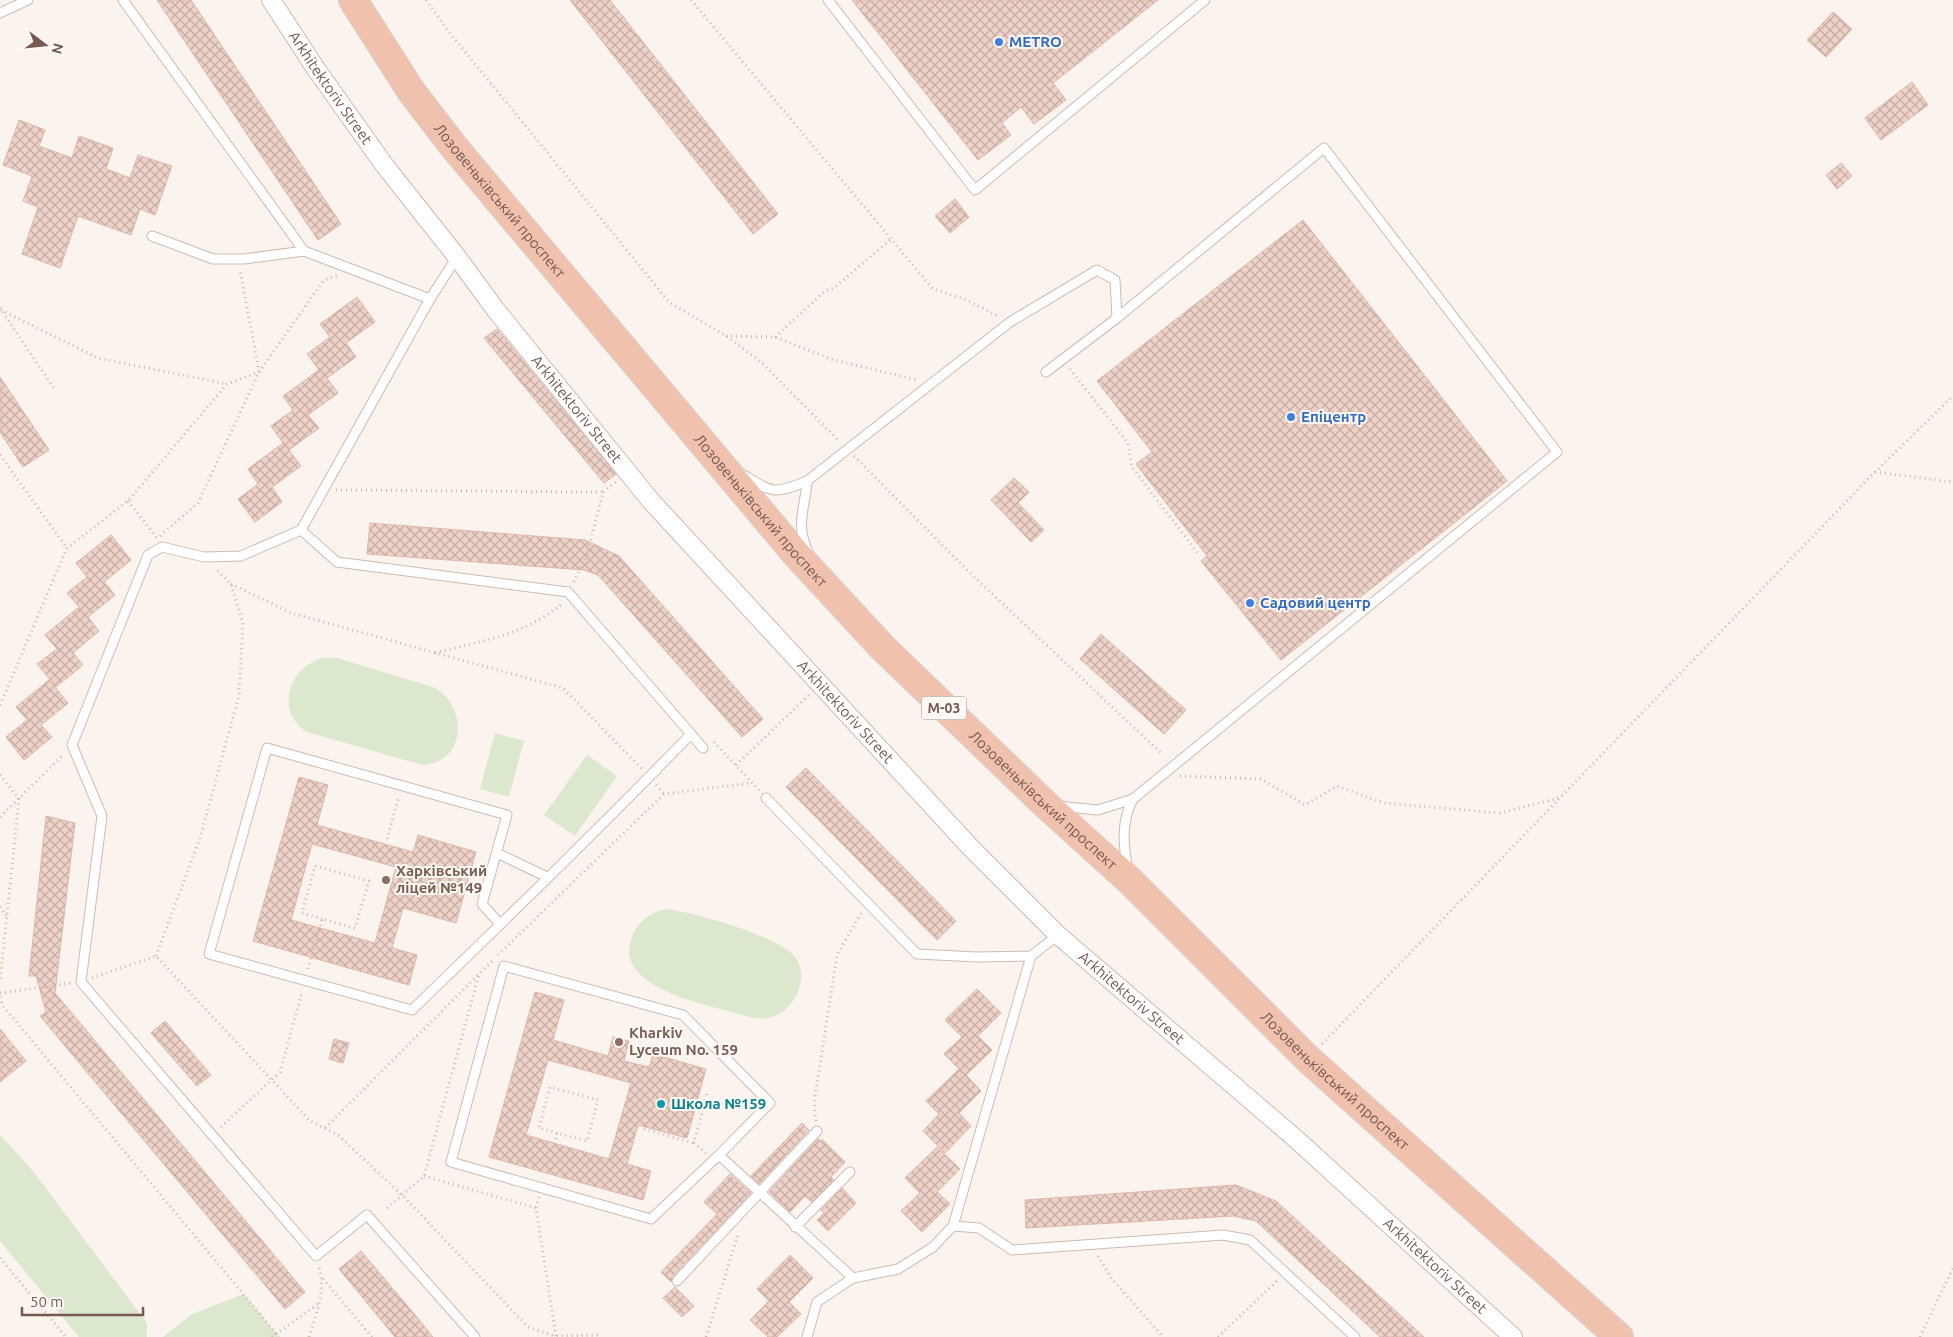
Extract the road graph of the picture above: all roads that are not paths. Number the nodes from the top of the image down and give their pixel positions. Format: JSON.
{"nodes":[{"id":1,"x":28,"y":0,"type":"edge"},
{"id":2,"x":124,"y":0,"type":"edge"},
{"id":3,"x":271,"y":0,"type":"edge"},
{"id":4,"x":353,"y":0,"type":"edge"},
{"id":5,"x":828,"y":0,"type":"edge"},
{"id":6,"x":1205,"y":0,"type":"edge"},
{"id":7,"x":0,"y":13,"type":"edge"},
{"id":8,"x":152,"y":236,"type":"dead end"},
{"id":9,"x":304,"y":251,"type":"junction"},
{"id":10,"x":457,"y":256,"type":"junction"},
{"id":11,"x":430,"y":299,"type":"junction"},
{"id":12,"x":1117,"y":318,"type":"junction"},
{"id":13,"x":1046,"y":372,"type":"dead end"},
{"id":14,"x":679,"y":415,"type":"junction"},
{"id":15,"x":807,"y":481,"type":"junction"},
{"id":16,"x":301,"y":530,"type":"junction"},
{"id":17,"x":883,"y":648,"type":"junction"},
{"id":18,"x":691,"y":734,"type":"junction"},
{"id":19,"x":703,"y":748,"type":"road end"},
{"id":20,"x":766,"y":798,"type":"road end"},
{"id":21,"x":1133,"y":799,"type":"junction"},
{"id":22,"x":1045,"y":804,"type":"junction"},
{"id":23,"x":496,"y":853,"type":"junction"},
{"id":24,"x":547,"y":877,"type":"junction"},
{"id":25,"x":1129,"y":880,"type":"junction"},
{"id":26,"x":500,"y":924,"type":"junction"},
{"id":27,"x":1058,"y":935,"type":"junction"},
{"id":28,"x":1031,"y":956,"type":"junction"},
{"id":29,"x":818,"y":1131,"type":"road end"},
{"id":30,"x":716,"y":1157,"type":"junction"},
{"id":31,"x":850,"y":1172,"type":"dead end"},
{"id":32,"x":759,"y":1193,"type":"junction"},
{"id":33,"x":953,"y":1226,"type":"junction"},
{"id":34,"x":795,"y":1227,"type":"junction"},
{"id":35,"x":853,"y":1278,"type":"junction"},
{"id":36,"x":677,"y":1281,"type":"dead end"},
{"id":37,"x":475,"y":1337,"type":"edge"},
{"id":38,"x":807,"y":1337,"type":"edge"},
{"id":39,"x":1355,"y":1337,"type":"edge"},
{"id":40,"x":1513,"y":1337,"type":"edge"},
{"id":41,"x":1619,"y":1337,"type":"edge"}],
"edges":[{"from":1,"to":7,"type":"lane"},
{"from":2,"to":9,"type":"lane"},
{"from":3,"to":10,"type":"street","name":"Arkhitektoriv Street"},
{"from":4,"to":14,"type":"highway","name":"Лозовеньківський проспект","number":"М-03"},
{"from":5,"to":6,"type":"lane"},
{"from":8,"to":9,"type":"lane"},
{"from":9,"to":11,"type":"lane"},
{"from":10,"to":11,"type":"lane"},
{"from":10,"to":27,"type":"street","name":"Arkhitektoriv Street"},
{"from":11,"to":16,"type":"lane"},
{"from":12,"to":13,"type":"lane"},
{"from":12,"to":15,"type":"lane"},
{"from":12,"to":21,"type":"lane"},
{"from":14,"to":15,"type":"lane"},
{"from":14,"to":17,"type":"highway","name":"Лозовеньківський проспект","number":"М-03"},
{"from":15,"to":17,"type":"lane"},
{"from":16,"to":18,"type":"lane"},
{"from":16,"to":37,"type":"lane"},
{"from":17,"to":22,"type":"highway","name":"Лозовеньківський проспект","number":"М-03"},
{"from":18,"to":19,"type":"lane"},
{"from":18,"to":24,"type":"lane"},
{"from":20,"to":28,"type":"lane"},
{"from":21,"to":22,"type":"lane"},
{"from":21,"to":25,"type":"lane"},
{"from":22,"to":25,"type":"highway","name":"Лозовеньківський проспект","number":"М-03"},
{"from":23,"to":24,"type":"lane"},
{"from":23,"to":26,"type":"lane"},
{"from":23,"to":26,"type":"lane"},
{"from":24,"to":26,"type":"lane"},
{"from":25,"to":41,"type":"highway","name":"Лозовеньківський проспект","number":"М-03"},
{"from":27,"to":28,"type":"lane"},
{"from":27,"to":40,"type":"street","name":"Arkhitektoriv Street"},
{"from":28,"to":33,"type":"lane"},
{"from":29,"to":32,"type":"lane"},
{"from":30,"to":30,"type":"lane"},
{"from":30,"to":32,"type":"lane"},
{"from":31,"to":34,"type":"lane"},
{"from":32,"to":34,"type":"lane"},
{"from":32,"to":36,"type":"lane"},
{"from":33,"to":35,"type":"lane"},
{"from":33,"to":39,"type":"lane"},
{"from":34,"to":35,"type":"lane"},
{"from":35,"to":38,"type":"lane"}]}
